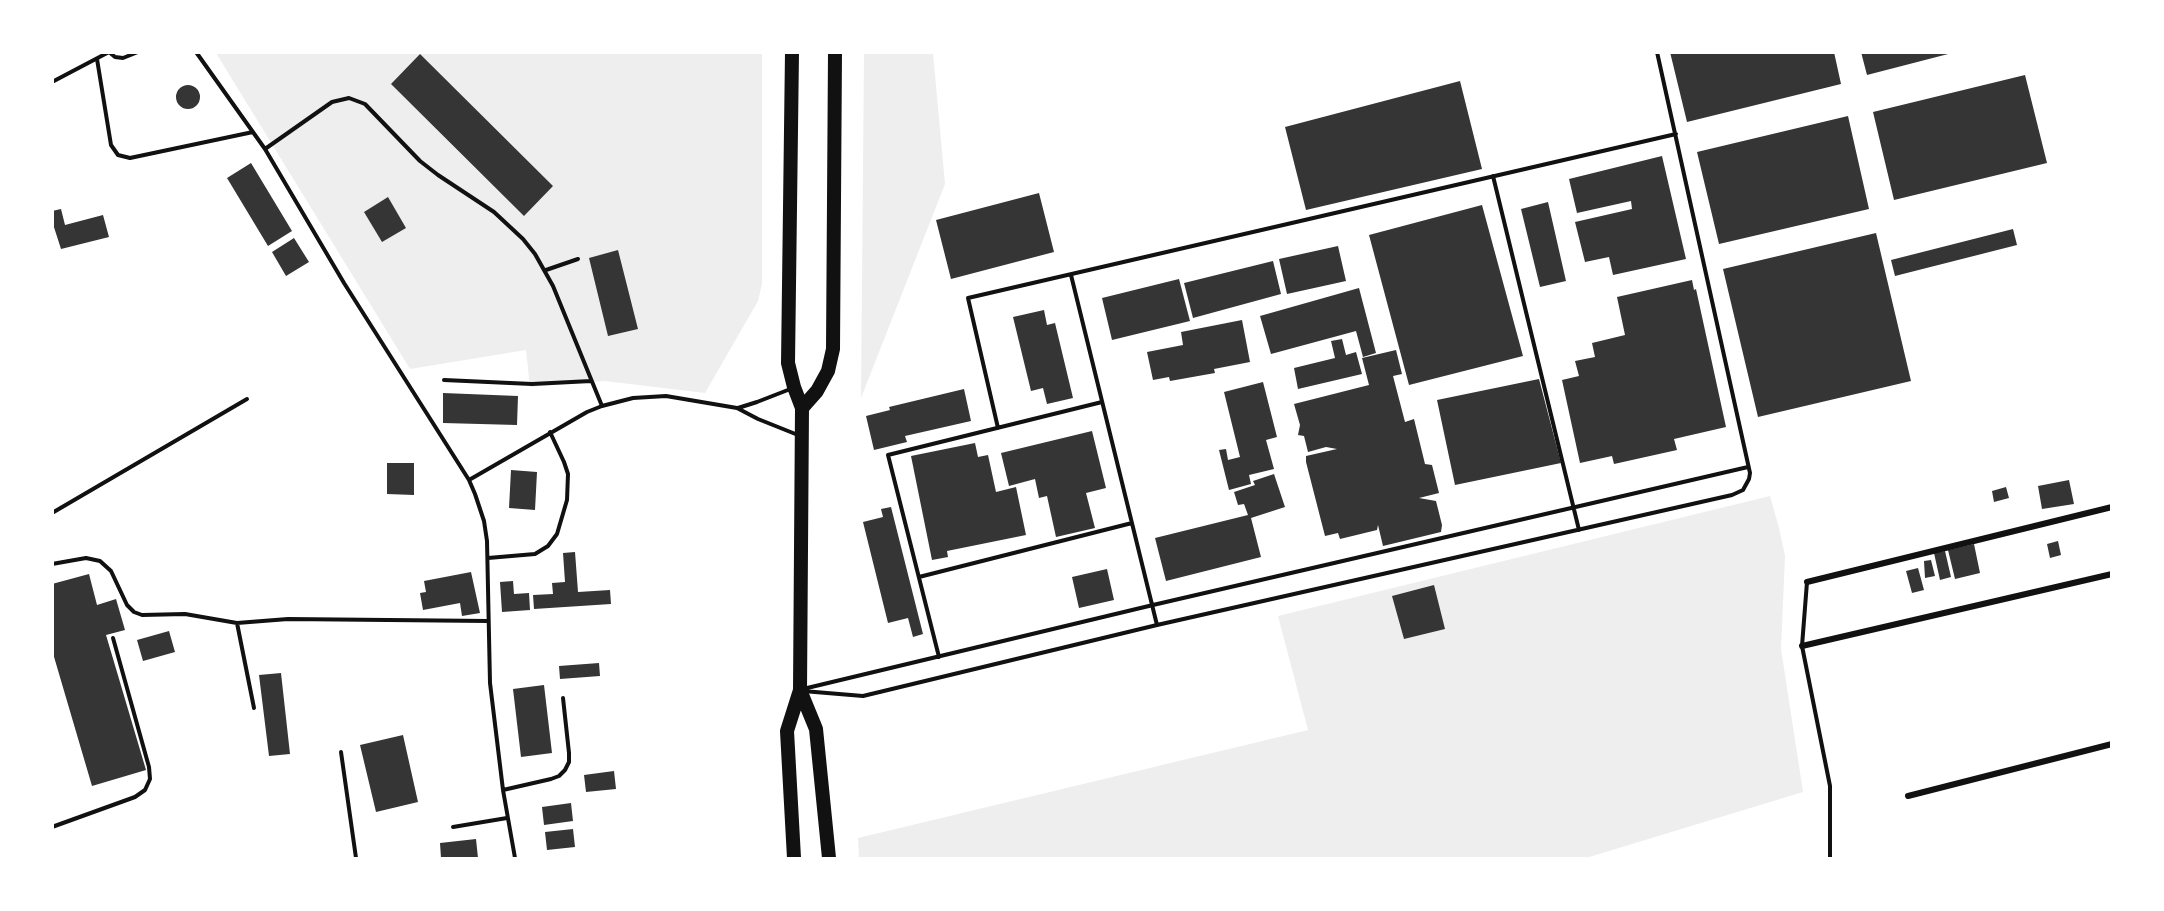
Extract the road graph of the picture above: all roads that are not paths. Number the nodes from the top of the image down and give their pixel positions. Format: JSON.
{"nodes":[{"id":1,"x":109,"y":52,"type":"edge"},
{"id":2,"x":138,"y":52,"type":"edge"},
{"id":3,"x":196,"y":52,"type":"edge"},
{"id":4,"x":792,"y":52,"type":"edge"},
{"id":5,"x":835,"y":52,"type":"edge"},
{"id":6,"x":1657,"y":52,"type":"edge"},
{"id":7,"x":97,"y":59,"type":"junction"},
{"id":8,"x":52,"y":82,"type":"edge"},
{"id":9,"x":253,"y":132,"type":"junction"},
{"id":10,"x":1676,"y":134,"type":"junction"},
{"id":11,"x":265,"y":149,"type":"junction"},
{"id":12,"x":1493,"y":176,"type":"junction"},
{"id":13,"x":578,"y":259,"type":"dead end"},
{"id":14,"x":546,"y":270,"type":"junction"},
{"id":15,"x":1071,"y":275,"type":"junction"},
{"id":16,"x":444,"y":380,"type":"dead end"},
{"id":17,"x":591,"y":381,"type":"junction"},
{"id":18,"x":794,"y":387,"type":"junction"},
{"id":19,"x":247,"y":399,"type":"dead end"},
{"id":20,"x":1102,"y":402,"type":"junction"},
{"id":21,"x":602,"y":406,"type":"junction"},
{"id":22,"x":737,"y":408,"type":"junction"},
{"id":23,"x":802,"y":408,"type":"junction"},
{"id":24,"x":998,"y":428,"type":"junction"},
{"id":25,"x":550,"y":432,"type":"junction"},
{"id":26,"x":801,"y":436,"type":"junction"},
{"id":27,"x":1748,"y":467,"type":"junction"},
{"id":28,"x":469,"y":480,"type":"junction"},
{"id":29,"x":1575,"y":506,"type":"junction"},
{"id":30,"x":2112,"y":507,"type":"edge"},
{"id":31,"x":52,"y":513,"type":"edge"},
{"id":32,"x":1132,"y":523,"type":"junction"},
{"id":33,"x":1580,"y":530,"type":"junction"},
{"id":34,"x":488,"y":558,"type":"junction"},
{"id":35,"x":52,"y":564,"type":"edge"},
{"id":36,"x":2112,"y":574,"type":"edge"},
{"id":37,"x":919,"y":577,"type":"junction"},
{"id":38,"x":1807,"y":582,"type":"joint"},
{"id":39,"x":1153,"y":605,"type":"junction"},
{"id":40,"x":488,"y":621,"type":"junction"},
{"id":41,"x":237,"y":623,"type":"junction"},
{"id":42,"x":1157,"y":626,"type":"junction"},
{"id":43,"x":113,"y":639,"type":"dead end"},
{"id":44,"x":1802,"y":646,"type":"junction"},
{"id":45,"x":939,"y":657,"type":"junction"},
{"id":46,"x":800,"y":690,"type":"junction"},
{"id":47,"x":563,"y":698,"type":"dead end"},
{"id":48,"x":254,"y":708,"type":"dead end"},
{"id":49,"x":2112,"y":744,"type":"edge"},
{"id":50,"x":341,"y":752,"type":"dead end"},
{"id":51,"x":503,"y":790,"type":"junction"},
{"id":52,"x":1908,"y":796,"type":"dead end"},
{"id":53,"x":507,"y":818,"type":"junction"},
{"id":54,"x":52,"y":827,"type":"edge"},
{"id":55,"x":453,"y":827,"type":"dead end"},
{"id":56,"x":356,"y":858,"type":"edge"},
{"id":57,"x":515,"y":858,"type":"edge"},
{"id":58,"x":795,"y":858,"type":"edge"},
{"id":59,"x":829,"y":858,"type":"edge"},
{"id":60,"x":1830,"y":858,"type":"edge"}],
"edges":[{"from":1,"to":2,"type":"lane"},
{"from":1,"to":7,"type":"lane"},
{"from":3,"to":9,"type":"lane"},
{"from":4,"to":18,"type":"main road"},
{"from":5,"to":23,"type":"main road"},
{"from":6,"to":10,"type":"lane"},
{"from":7,"to":8,"type":"lane"},
{"from":7,"to":9,"type":"lane"},
{"from":9,"to":11,"type":"lane"},
{"from":10,"to":12,"type":"lane"},
{"from":10,"to":27,"type":"lane"},
{"from":11,"to":14,"type":"lane"},
{"from":11,"to":28,"type":"lane"},
{"from":12,"to":15,"type":"lane"},
{"from":12,"to":29,"type":"lane"},
{"from":13,"to":14,"type":"lane"},
{"from":14,"to":17,"type":"lane"},
{"from":15,"to":20,"type":"lane"},
{"from":15,"to":24,"type":"lane"},
{"from":16,"to":17,"type":"lane"},
{"from":17,"to":21,"type":"lane"},
{"from":18,"to":22,"type":"lane"},
{"from":18,"to":23,"type":"main road"},
{"from":19,"to":31,"type":"lane"},
{"from":20,"to":24,"type":"lane"},
{"from":20,"to":32,"type":"lane"},
{"from":21,"to":22,"type":"lane"},
{"from":21,"to":25,"type":"lane"},
{"from":22,"to":26,"type":"lane"},
{"from":23,"to":26,"type":"main road"},
{"from":24,"to":37,"type":"lane"},
{"from":25,"to":28,"type":"lane"},
{"from":25,"to":34,"type":"lane"},
{"from":26,"to":46,"type":"main road"},
{"from":27,"to":29,"type":"lane"},
{"from":27,"to":33,"type":"lane"},
{"from":28,"to":34,"type":"lane"},
{"from":29,"to":33,"type":"lane"},
{"from":29,"to":39,"type":"lane"},
{"from":30,"to":38,"type":"street"},
{"from":32,"to":37,"type":"lane"},
{"from":32,"to":39,"type":"lane"},
{"from":33,"to":42,"type":"lane"},
{"from":34,"to":40,"type":"lane"},
{"from":35,"to":41,"type":"lane"},
{"from":36,"to":44,"type":"street"},
{"from":37,"to":45,"type":"lane"},
{"from":38,"to":44,"type":"lane"},
{"from":39,"to":42,"type":"lane"},
{"from":39,"to":45,"type":"lane"},
{"from":40,"to":41,"type":"lane"},
{"from":40,"to":51,"type":"lane"},
{"from":41,"to":48,"type":"lane"},
{"from":42,"to":46,"type":"lane"},
{"from":43,"to":54,"type":"lane"},
{"from":44,"to":60,"type":"lane"},
{"from":45,"to":46,"type":"lane"},
{"from":46,"to":58,"type":"main road"},
{"from":46,"to":59,"type":"main road"},
{"from":47,"to":51,"type":"lane"},
{"from":49,"to":52,"type":"street"},
{"from":50,"to":56,"type":"lane"},
{"from":51,"to":53,"type":"lane"},
{"from":53,"to":55,"type":"lane"},
{"from":53,"to":57,"type":"lane"}]}
